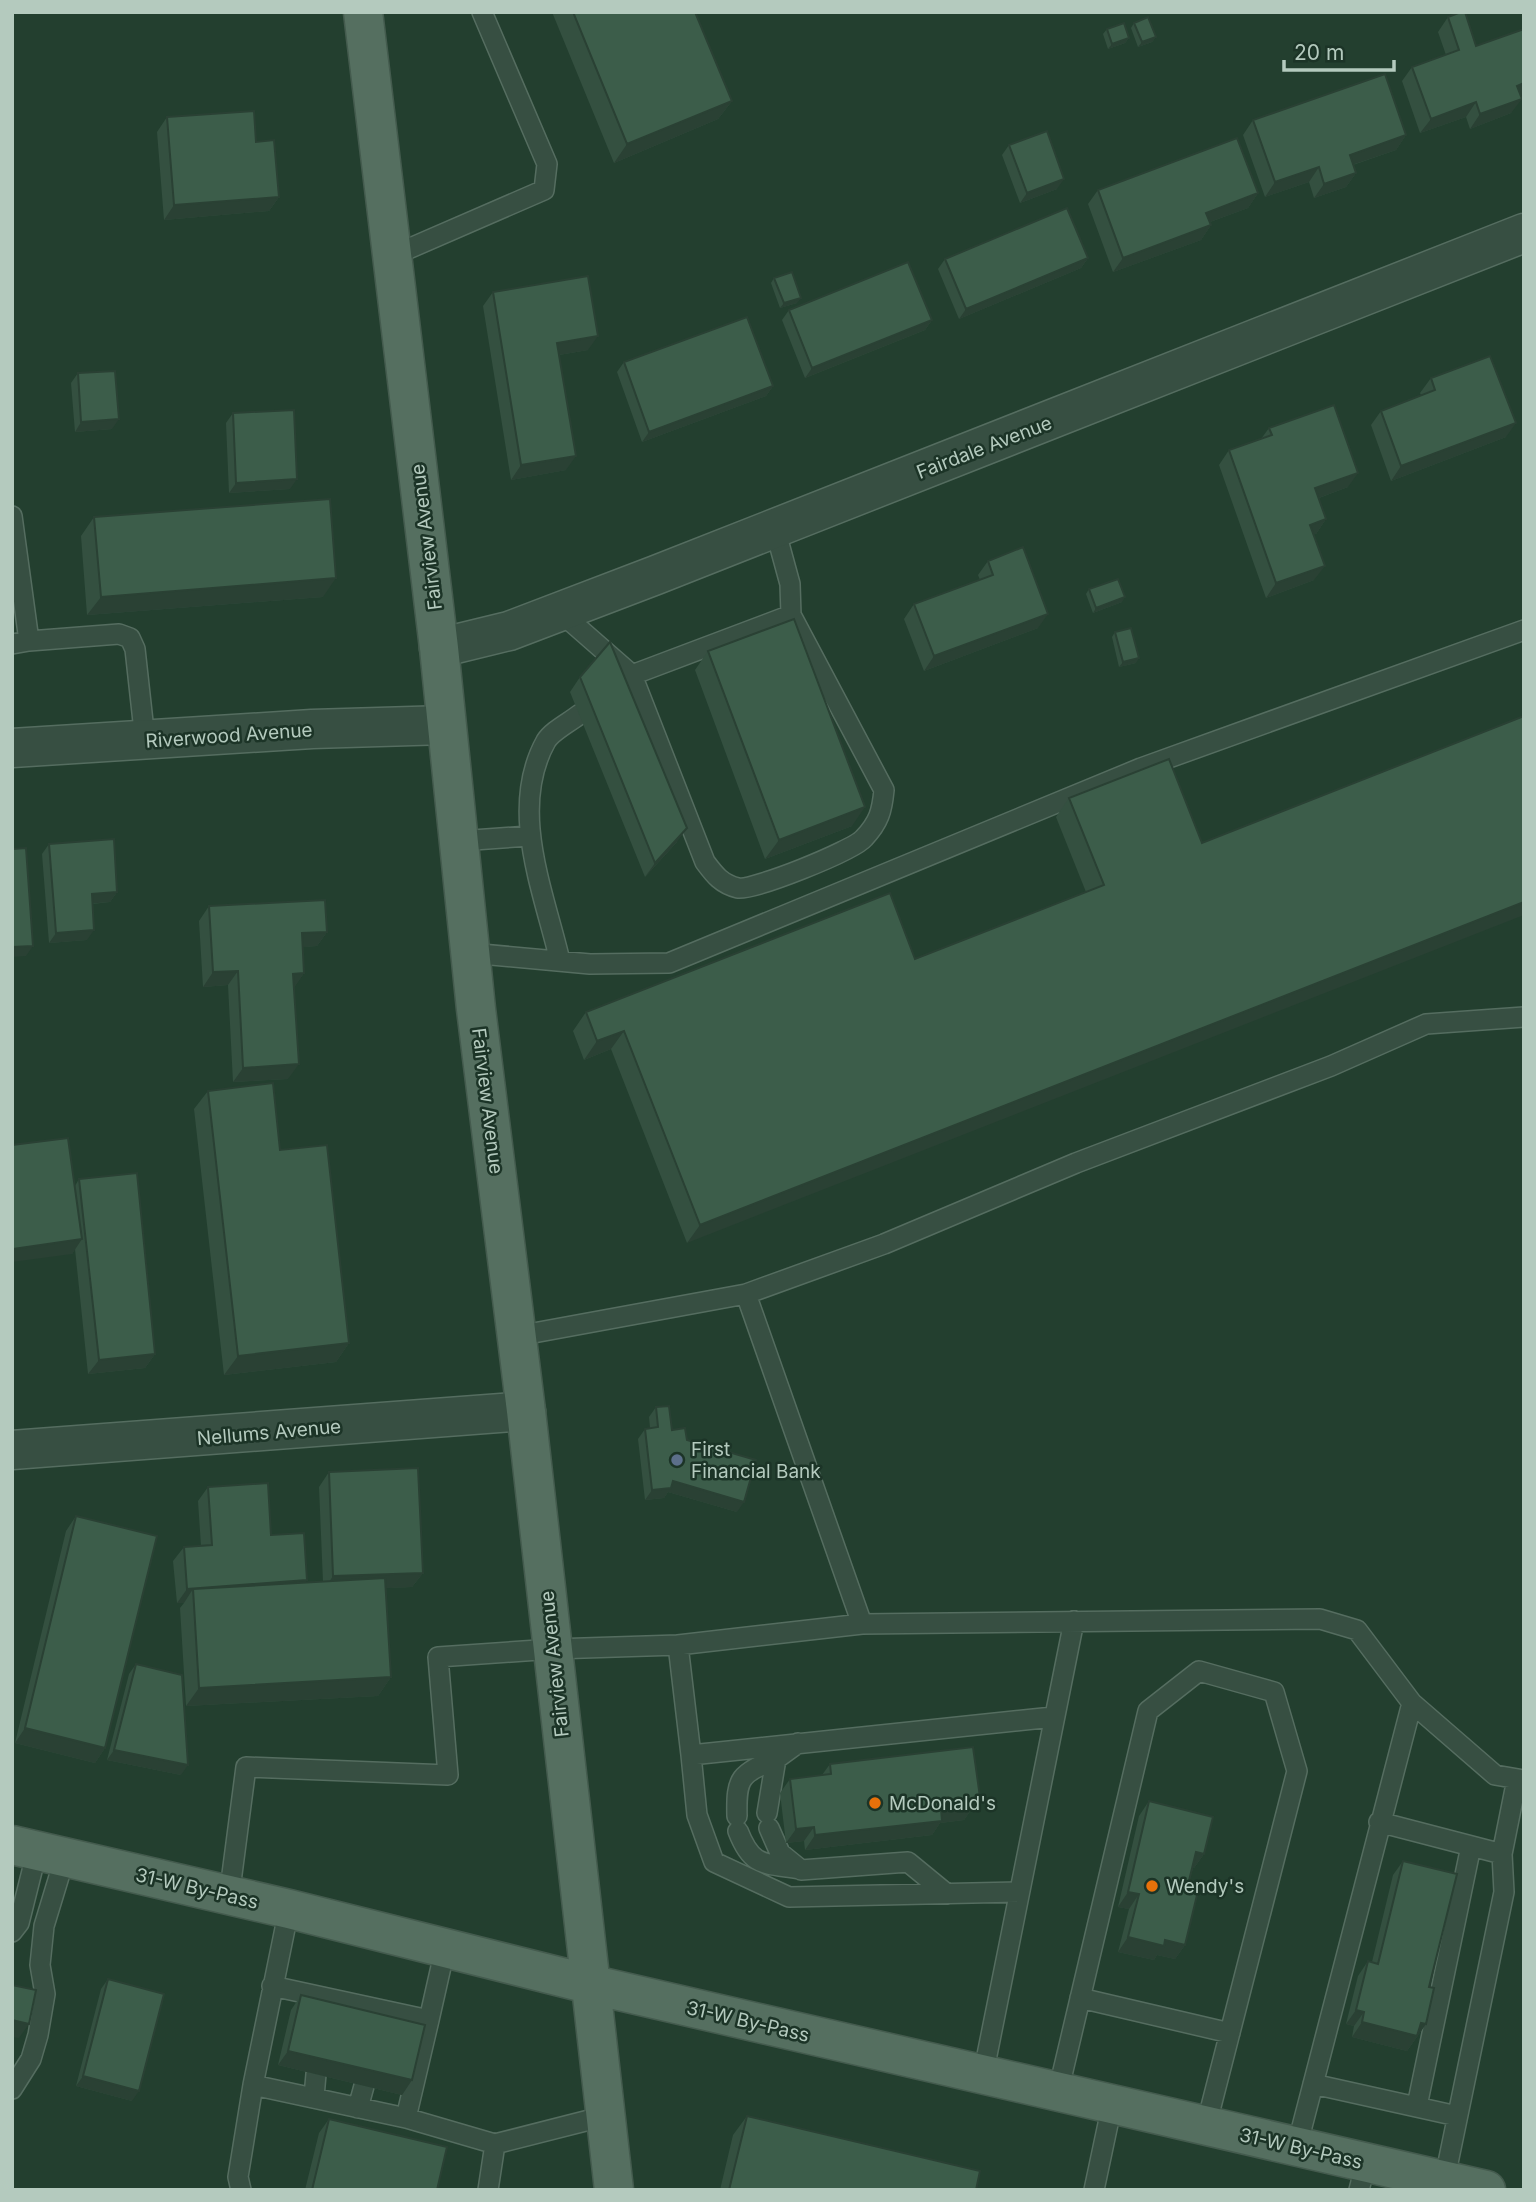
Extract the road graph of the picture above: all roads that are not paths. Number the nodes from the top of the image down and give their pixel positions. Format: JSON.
{"nodes":[{"id":1,"x":363,"y":12,"type":"edge"},
{"id":2,"x":482,"y":12,"type":"edge"},
{"id":3,"x":1524,"y":233,"type":"edge"},
{"id":4,"x":392,"y":256,"type":"junction"},
{"id":5,"x":12,"y":516,"type":"edge"},
{"id":6,"x":775,"y":529,"type":"junction"},
{"id":7,"x":559,"y":612,"type":"junction"},
{"id":8,"x":791,"y":615,"type":"junction"},
{"id":9,"x":1524,"y":630,"type":"edge"},
{"id":10,"x":20,"y":642,"type":"edge"},
{"id":11,"x":439,"y":648,"type":"junction"},
{"id":12,"x":632,"y":675,"type":"junction"},
{"id":13,"x":614,"y":689,"type":"edge"},
{"id":14,"x":580,"y":714,"type":"dead end"},
{"id":15,"x":446,"y":725,"type":"junction"},
{"id":16,"x":145,"y":740,"type":"junction"},
{"id":17,"x":12,"y":748,"type":"edge"},
{"id":18,"x":529,"y":836,"type":"junction"},
{"id":19,"x":459,"y":841,"type":"junction"},
{"id":20,"x":470,"y":953,"type":"junction"},
{"id":21,"x":560,"y":961,"type":"junction"},
{"id":22,"x":1524,"y":1017,"type":"edge"},
{"id":23,"x":746,"y":1294,"type":"junction"},
{"id":24,"x":517,"y":1336,"type":"junction"},
{"id":25,"x":526,"y":1411,"type":"junction"},
{"id":26,"x":12,"y":1450,"type":"edge"},
{"id":27,"x":1074,"y":1621,"type":"junction"},
{"id":28,"x":862,"y":1624,"type":"junction"},
{"id":29,"x":678,"y":1645,"type":"junction"},
{"id":30,"x":553,"y":1649,"type":"junction"},
{"id":31,"x":1412,"y":1703,"type":"junction"},
{"id":32,"x":1053,"y":1717,"type":"junction"},
{"id":33,"x":799,"y":1742,"type":"junction"},
{"id":34,"x":691,"y":1755,"type":"junction"},
{"id":35,"x":776,"y":1759,"type":"junction"},
{"id":36,"x":1520,"y":1780,"type":"edge"},
{"id":37,"x":1379,"y":1822,"type":"junction"},
{"id":38,"x":1471,"y":1846,"type":"junction"},
{"id":39,"x":38,"y":1851,"type":"edge"},
{"id":40,"x":1502,"y":1854,"type":"junction"},
{"id":41,"x":801,"y":1870,"type":"junction"},
{"id":42,"x":1019,"y":1892,"type":"junction"},
{"id":43,"x":947,"y":1894,"type":"junction"},
{"id":44,"x":229,"y":1897,"type":"junction"},
{"id":45,"x":289,"y":1909,"type":"junction"},
{"id":46,"x":12,"y":1932,"type":"edge"},
{"id":47,"x":445,"y":1949,"type":"junction"},
{"id":48,"x":589,"y":1984,"type":"junction"},
{"id":49,"x":272,"y":1986,"type":"junction"},
{"id":50,"x":1080,"y":1998,"type":"junction"},
{"id":51,"x":380,"y":2010,"type":"junction"},
{"id":52,"x":429,"y":2020,"type":"junction"},
{"id":53,"x":375,"y":2030,"type":"edge"},
{"id":54,"x":1230,"y":2033,"type":"junction"},
{"id":55,"x":316,"y":2074,"type":"edge"},
{"id":56,"x":983,"y":2075,"type":"junction"},
{"id":57,"x":1313,"y":2084,"type":"junction"},
{"id":58,"x":253,"y":2085,"type":"junction"},
{"id":59,"x":365,"y":2086,"type":"edge"},
{"id":60,"x":12,"y":2089,"type":"edge"},
{"id":61,"x":1058,"y":2092,"type":"junction"},
{"id":62,"x":314,"y":2097,"type":"junction"},
{"id":63,"x":1112,"y":2105,"type":"junction"},
{"id":64,"x":1417,"y":2106,"type":"junction"},
{"id":65,"x":358,"y":2108,"type":"junction"},
{"id":66,"x":605,"y":2116,"type":"junction"},
{"id":67,"x":1457,"y":2116,"type":"junction"},
{"id":68,"x":406,"y":2118,"type":"junction"},
{"id":69,"x":1206,"y":2126,"type":"junction"},
{"id":70,"x":495,"y":2144,"type":"junction"},
{"id":71,"x":1297,"y":2147,"type":"junction"},
{"id":72,"x":1362,"y":2176,"type":"edge"},
{"id":73,"x":1443,"y":2185,"type":"edge"},
{"id":74,"x":241,"y":2190,"type":"edge"},
{"id":75,"x":488,"y":2190,"type":"edge"},
{"id":76,"x":614,"y":2190,"type":"edge"},
{"id":77,"x":1094,"y":2190,"type":"edge"},
{"id":78,"x":1486,"y":2190,"type":"edge"}],
"edges":[{"from":1,"to":4,"type":"main road","name":"Fairview Avenue"},
{"from":2,"to":4,"type":"lane"},
{"from":3,"to":6,"type":"street","name":"Fairdale Avenue"},
{"from":4,"to":11,"type":"main road","name":"Fairview Avenue"},
{"from":5,"to":10,"type":"lane"},
{"from":6,"to":7,"type":"street","name":"Fairdale Avenue"},
{"from":6,"to":8,"type":"lane"},
{"from":7,"to":11,"type":"street","name":"Fairdale Avenue"},
{"from":7,"to":12,"type":"lane"},
{"from":8,"to":12,"type":"lane"},
{"from":8,"to":12,"type":"lane"},
{"from":9,"to":21,"type":"lane"},
{"from":10,"to":16,"type":"lane"},
{"from":11,"to":15,"type":"main road","name":"Fairview Avenue"},
{"from":12,"to":13,"type":"lane"},
{"from":14,"to":18,"type":"lane"},
{"from":15,"to":16,"type":"street","name":"Riverwood Avenue"},
{"from":15,"to":19,"type":"main road","name":"Fairview Avenue"},
{"from":16,"to":17,"type":"street","name":"Riverwood Avenue"},
{"from":18,"to":19,"type":"lane"},
{"from":18,"to":21,"type":"lane"},
{"from":19,"to":20,"type":"main road","name":"Fairview Avenue"},
{"from":20,"to":21,"type":"lane"},
{"from":20,"to":24,"type":"main road","name":"Fairview Avenue"},
{"from":22,"to":23,"type":"lane"},
{"from":23,"to":24,"type":"lane"},
{"from":23,"to":28,"type":"lane"},
{"from":24,"to":25,"type":"main road","name":"Fairview Avenue"},
{"from":25,"to":26,"type":"street","name":"Nellums Avenue"},
{"from":25,"to":30,"type":"main road","name":"Fairview Avenue"},
{"from":27,"to":28,"type":"lane"},
{"from":27,"to":31,"type":"lane"},
{"from":27,"to":32,"type":"lane"},
{"from":28,"to":29,"type":"lane"},
{"from":29,"to":30,"type":"lane"},
{"from":29,"to":34,"type":"lane"},
{"from":30,"to":44,"type":"lane"},
{"from":30,"to":48,"type":"main road","name":"Fairview Avenue"},
{"from":31,"to":36,"type":"lane"},
{"from":31,"to":37,"type":"lane"},
{"from":32,"to":33,"type":"lane"},
{"from":32,"to":42,"type":"lane"},
{"from":33,"to":34,"type":"lane"},
{"from":33,"to":35,"type":"lane"},
{"from":34,"to":43,"type":"lane"},
{"from":35,"to":41,"type":"lane"},
{"from":35,"to":41,"type":"lane"},
{"from":36,"to":40,"type":"lane"},
{"from":37,"to":38,"type":"lane"},
{"from":37,"to":57,"type":"lane"},
{"from":38,"to":40,"type":"lane"},
{"from":38,"to":64,"type":"lane"},
{"from":39,"to":44,"type":"main road","name":"31-W By-Pass"},
{"from":39,"to":46,"type":"lane"},
{"from":39,"to":60,"type":"lane"},
{"from":40,"to":67,"type":"lane"},
{"from":41,"to":43,"type":"lane"},
{"from":42,"to":43,"type":"lane"},
{"from":42,"to":56,"type":"lane"},
{"from":44,"to":45,"type":"main road","name":"31-W By-Pass"},
{"from":45,"to":47,"type":"main road","name":"31-W By-Pass"},
{"from":45,"to":49,"type":"lane"},
{"from":47,"to":48,"type":"main road","name":"31-W By-Pass"},
{"from":47,"to":52,"type":"lane"},
{"from":48,"to":56,"type":"main road","name":"31-W By-Pass"},
{"from":48,"to":66,"type":"main road","name":"Fairview Avenue"},
{"from":49,"to":51,"type":"lane"},
{"from":49,"to":58,"type":"lane"},
{"from":50,"to":54,"type":"lane"},
{"from":50,"to":54,"type":"lane"},
{"from":50,"to":61,"type":"lane"},
{"from":51,"to":52,"type":"lane"},
{"from":51,"to":53,"type":"lane"},
{"from":52,"to":68,"type":"lane"},
{"from":54,"to":69,"type":"lane"},
{"from":55,"to":62,"type":"lane"},
{"from":56,"to":61,"type":"main road","name":"31-W By-Pass"},
{"from":57,"to":64,"type":"lane"},
{"from":57,"to":71,"type":"lane"},
{"from":58,"to":62,"type":"lane"},
{"from":58,"to":74,"type":"lane"},
{"from":59,"to":65,"type":"lane"},
{"from":61,"to":63,"type":"main road","name":"31-W By-Pass"},
{"from":62,"to":65,"type":"lane"},
{"from":63,"to":69,"type":"main road","name":"31-W By-Pass"},
{"from":63,"to":77,"type":"lane"},
{"from":64,"to":67,"type":"lane"},
{"from":65,"to":68,"type":"lane"},
{"from":66,"to":70,"type":"lane"},
{"from":66,"to":76,"type":"main road","name":"Fairview Avenue"},
{"from":67,"to":73,"type":"lane"},
{"from":68,"to":70,"type":"lane"},
{"from":69,"to":71,"type":"main road","name":"31-W By-Pass"},
{"from":70,"to":75,"type":"lane"},
{"from":71,"to":72,"type":"main road","name":"31-W By-Pass"},
{"from":72,"to":73,"type":"main road","name":"31-W By-Pass"},
{"from":73,"to":78,"type":"main road","name":"31-W By-Pass"}]}
